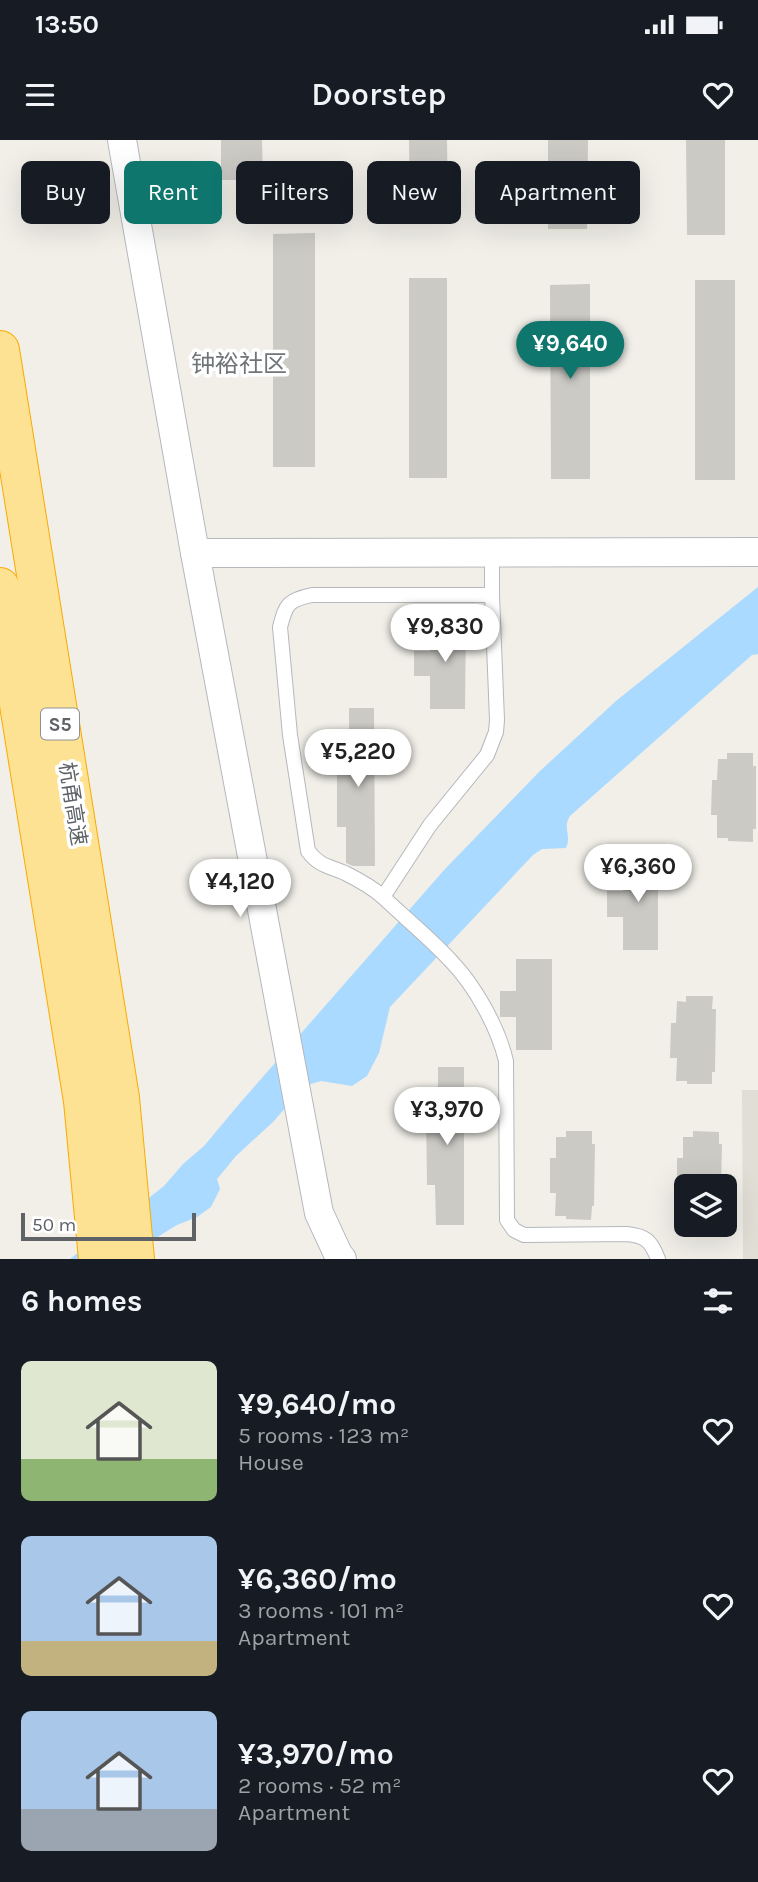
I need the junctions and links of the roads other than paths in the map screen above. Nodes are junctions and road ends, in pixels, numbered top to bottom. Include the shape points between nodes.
1 (122, 140) edge
2 (0, 350) edge
3 (758, 552) edge
4 (195, 553) junction
5 (492, 553) junction
6 (0, 587) edge
7 (492, 595) junction
8 (383, 897) junction
9 (101, 1100) junction
10 (98, 1259) edge
11 (135, 1259) edge
12 (342, 1259) edge
13 (658, 1259) edge

1 - 4 street
2 - 9 highway, 杭甬高速 / S5
3 - 5 street
4 - 5 street
4 - 12 street via 319,1213
5 - 7 lane
6 - 9 highway, 杭甬高速 / S5
7 - 8 lane via 496,732 487,755 430,825
7 - 8 lane via 312,595 294,599 284,611 280,627 290,734 308,851 316,862 345,873
8 - 13 lane via 465,977 502,1044 506,1061 507,1220 513,1230 524,1236 640,1236 653,1245
9 - 10 highway, 杭甬高速 / S5
9 - 11 highway, 杭甬高速 / S5

